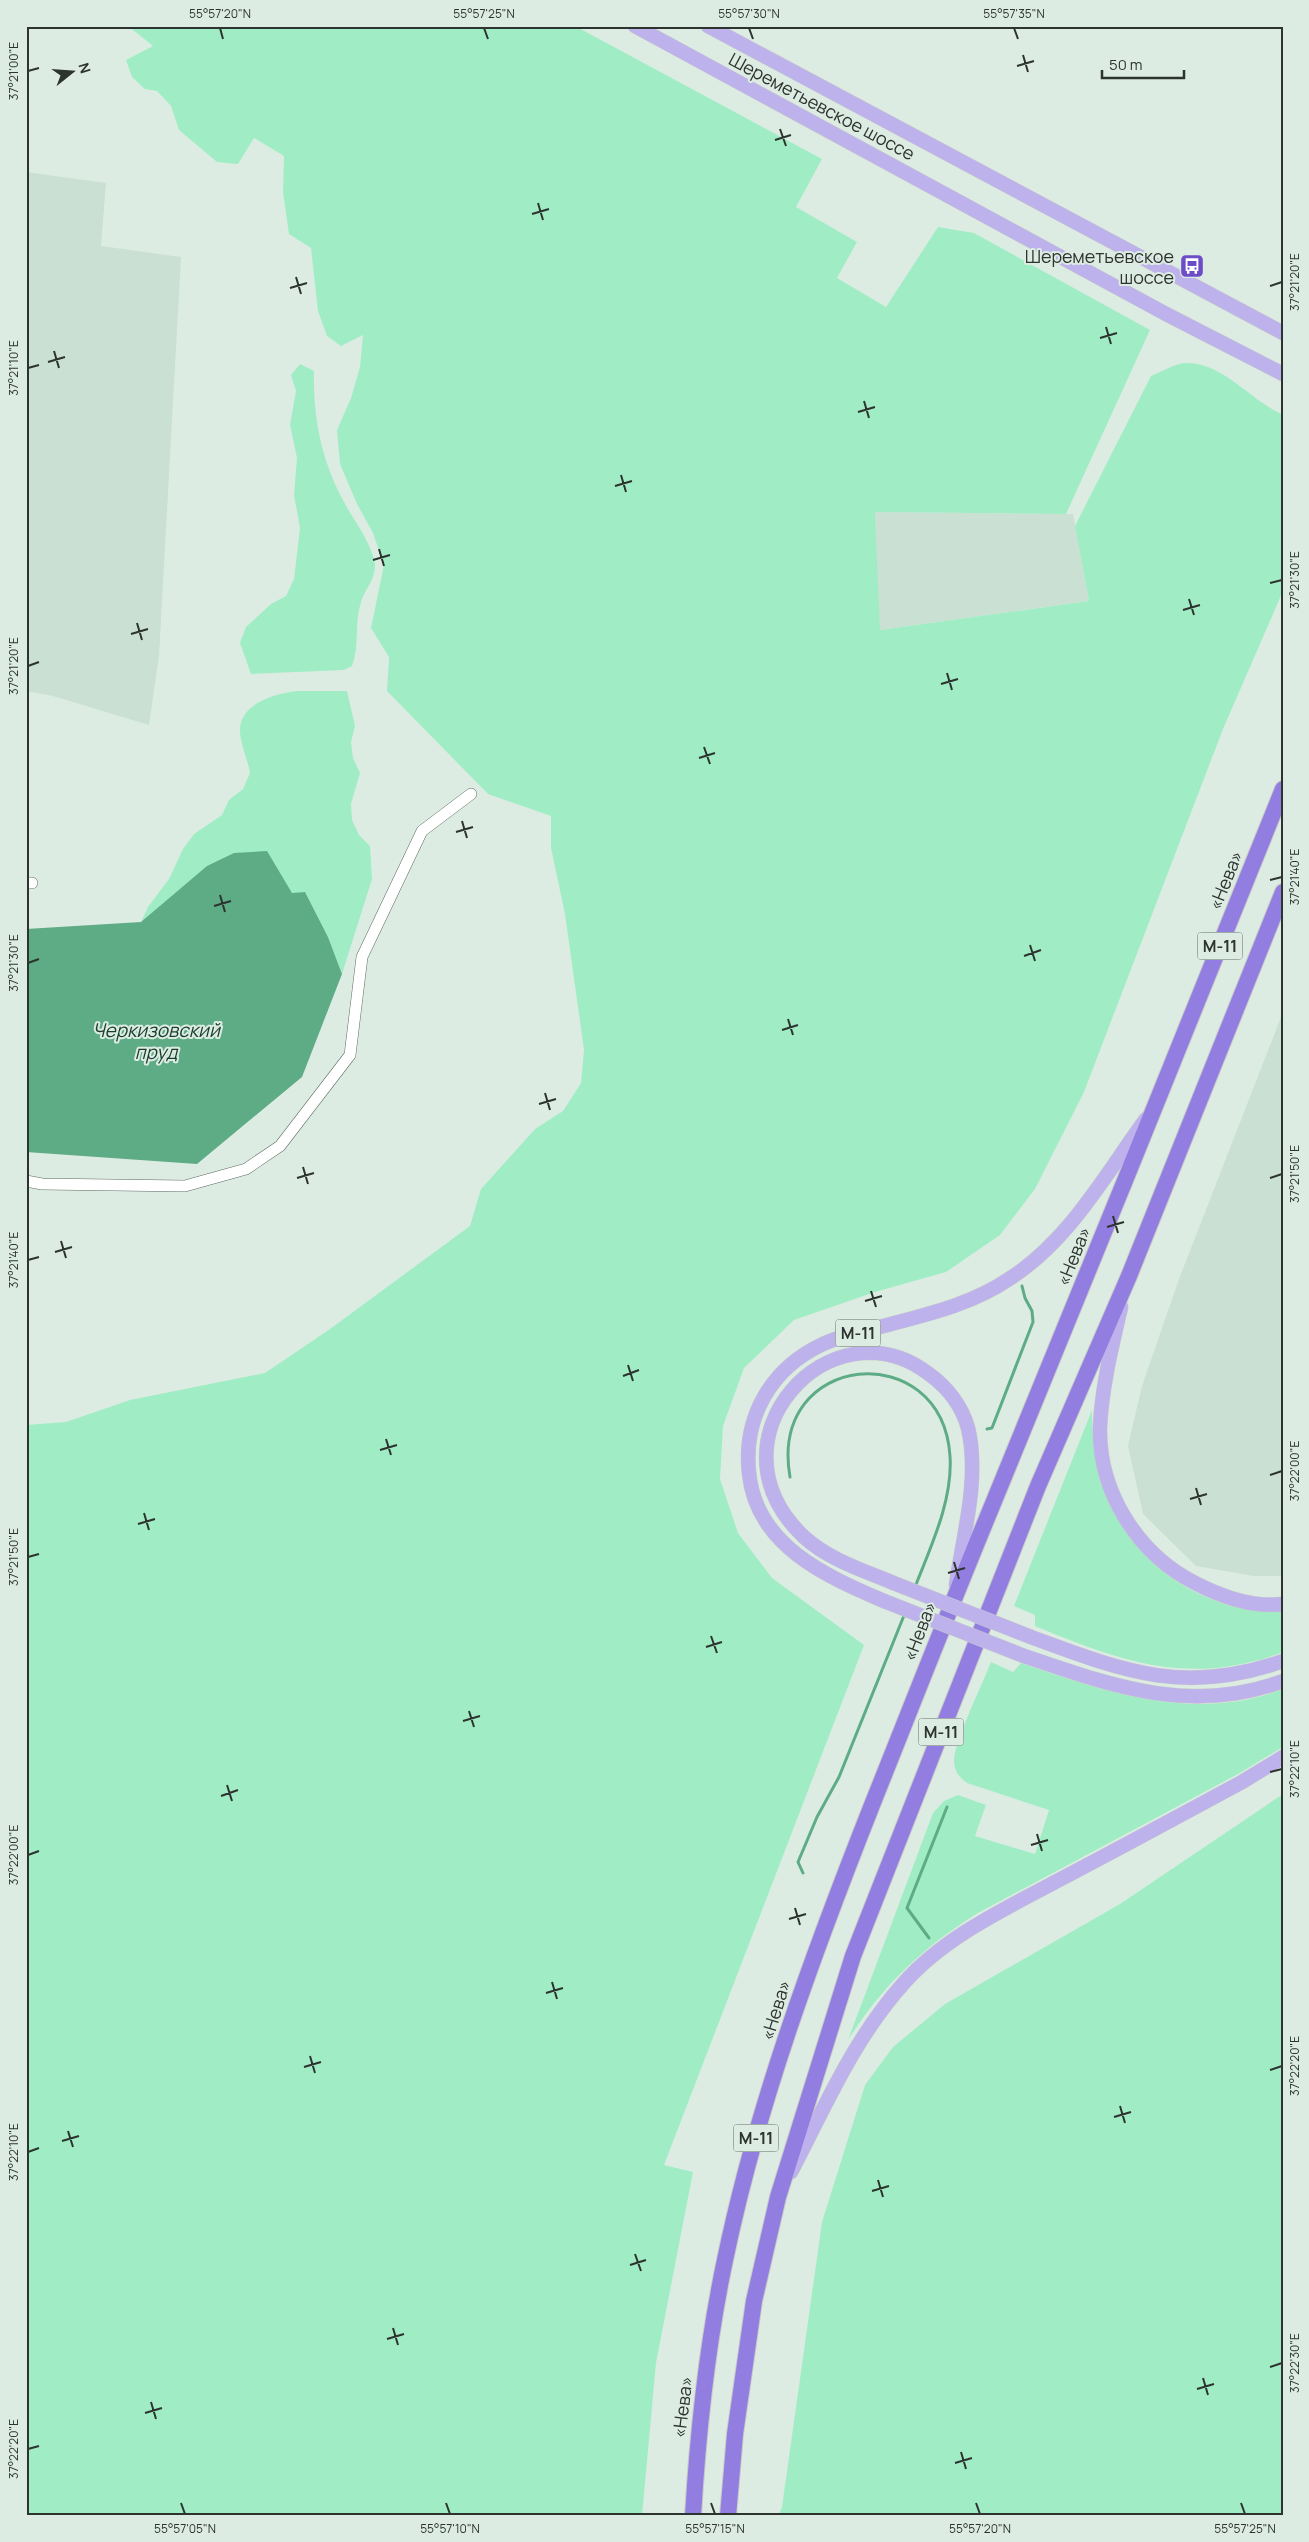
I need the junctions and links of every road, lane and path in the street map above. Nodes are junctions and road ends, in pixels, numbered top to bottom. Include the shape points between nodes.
1 (635, 26) edge
2 (708, 26) edge
3 (1283, 333) edge
4 (1283, 374) edge
5 (1283, 789) edge
6 (471, 794) dead end
7 (1283, 892) edge
8 (1158, 1102) junction
9 (26, 1181) edge
10 (1129, 1276) junction
11 (953, 1598) junction
12 (1283, 1604) edge
13 (1283, 1662) edge
14 (1283, 1681) edge
15 (1283, 1757) edge
16 (778, 2197) junction
17 (728, 2515) edge
18 (693, 2516) edge

1 - 4 main road, Шереметьевское шоссе
2 - 3 main road, Шереметьевское шоссе
5 - 8 highway, «Нева» / М-11
6 - 9 street via 422,831 362,957 350,1055 280,1146 246,1168 185,1186
7 - 10 highway, М-11
8 - 11 highway, «Нева» / М-11
8 - 14 main road, М-11, bridge via 1070,1224 1052,1245 1009,1280 967,1301 822,1344 789,1365 765,1393 750,1428 747,1450 749,1476 763,1518 794,1554 816,1569 884,1601 1024,1656 1125,1689 1183,1697 1243,1693
10 - 12 main road, М-11 via 1109,1355 1100,1427 1104,1466 1117,1506 1136,1535 1179,1575 1242,1602
10 - 16 highway, М-11 via 1038,1486 857,1947
11 - 13 main road, М-11, bridge via 972,1465 968,1427 959,1407 948,1391 920,1367 904,1359 886,1355 850,1356 818,1368 790,1392 777,1410 767,1445 767,1468 772,1489 780,1507 805,1538 848,1564 891,1582 1120,1669 1156,1677 1212,1678 1238,1675
11 - 18 highway, «Нева» / М-11 via 815,1950 751,2154 712,2330 698,2437
15 - 16 main road, М-11 via 983,1922 940,1951 904,1983 870,2024
16 - 17 highway, М-11 via 754,2301 742,2376

